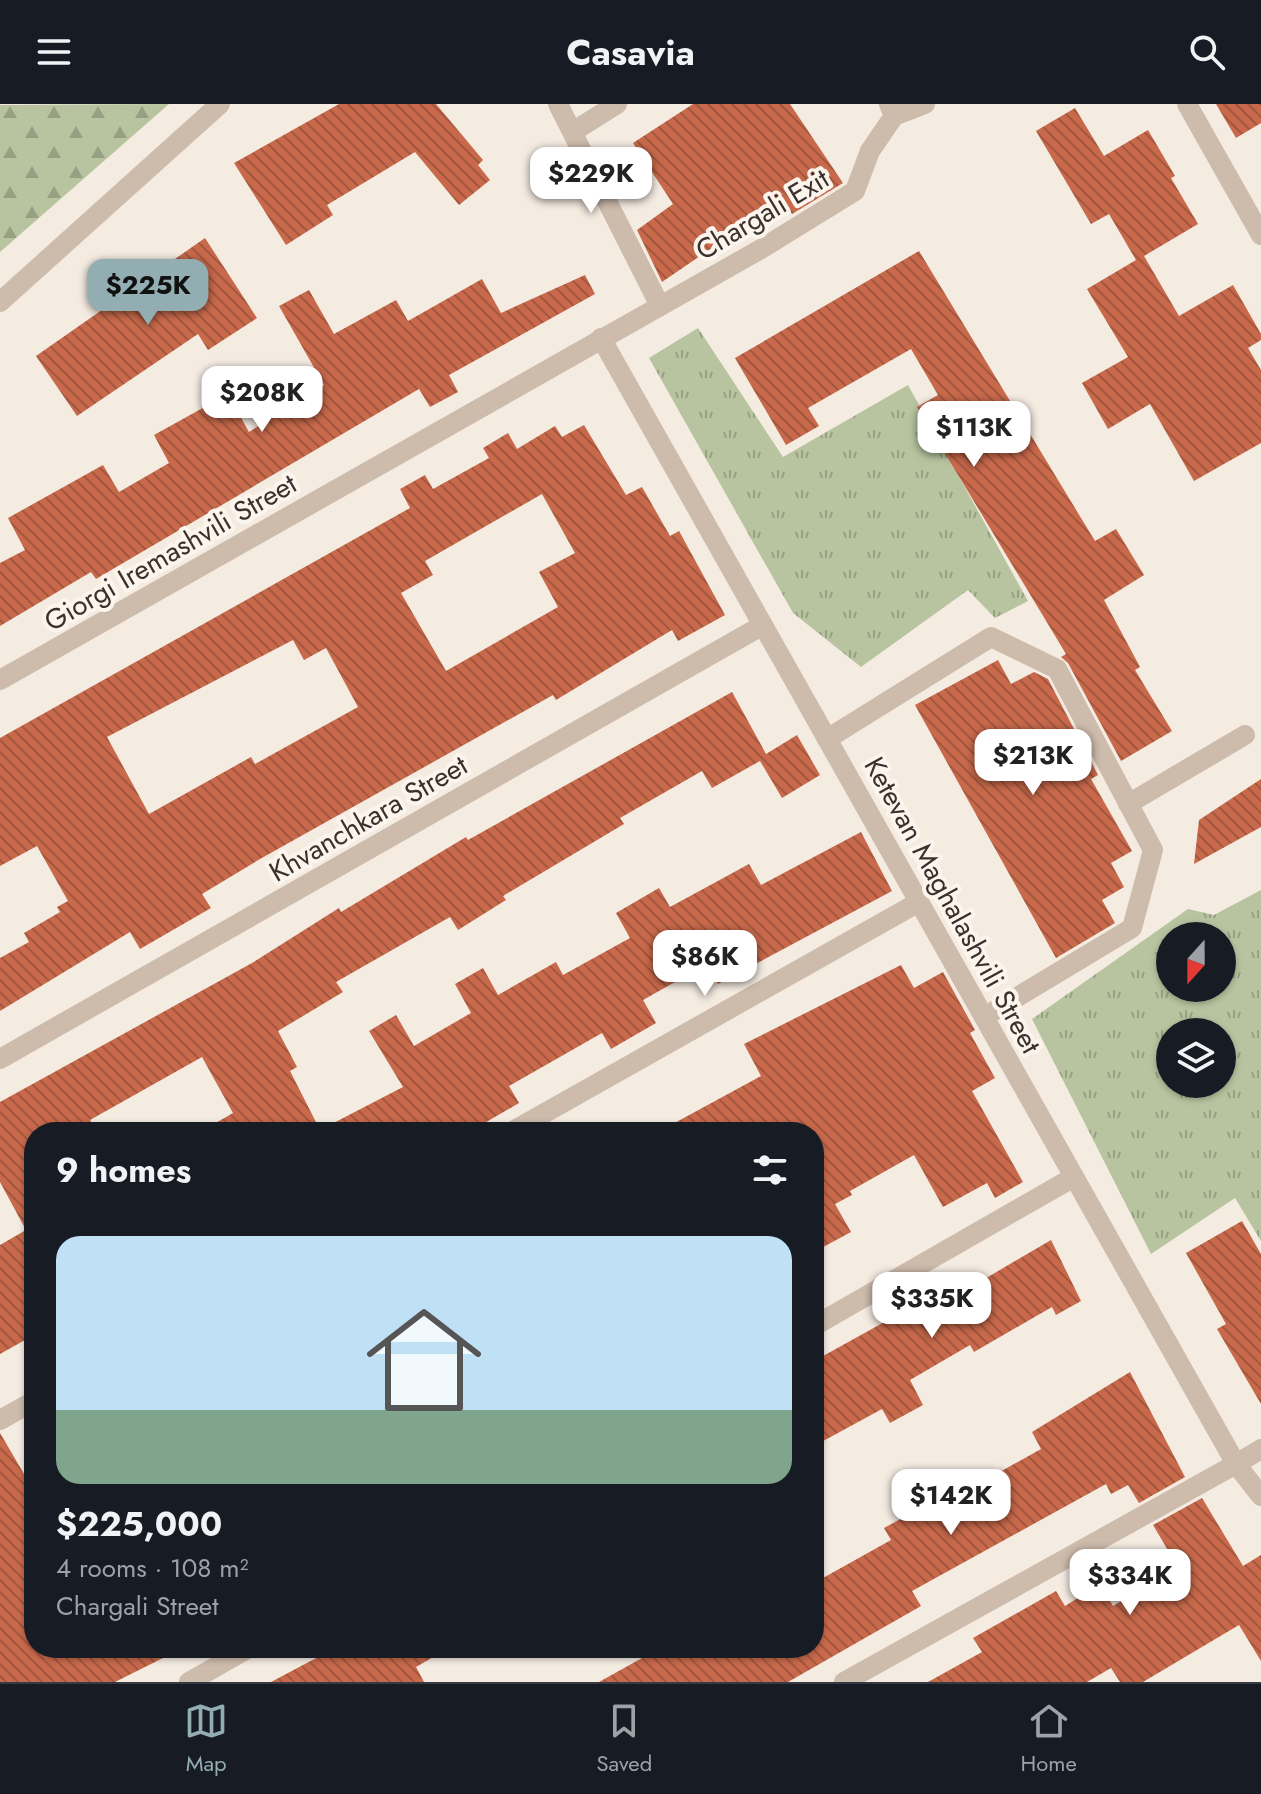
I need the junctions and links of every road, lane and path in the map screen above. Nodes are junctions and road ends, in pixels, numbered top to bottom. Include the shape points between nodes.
1 (220, 104) edge
2 (558, 104) edge
3 (617, 104) edge
4 (925, 104) edge
5 (1187, 104) edge
6 (892, 110) edge
7 (574, 131) junction
8 (1261, 235) edge
9 (0, 302) edge
10 (660, 306) junction
11 (601, 338) junction
12 (763, 625) junction
13 (0, 680) edge
14 (1245, 735) dead end
15 (827, 739) junction
16 (1128, 804) junction
17 (919, 902) junction
18 (984, 1017) junction
19 (0, 1059) edge
20 (529, 1122) edge
21 (1074, 1177) junction
22 (824, 1320) edge
23 (24, 1407) edge
24 (0, 1420) edge
25 (1261, 1449) edge
26 (1236, 1464) junction
27 (1261, 1496) edge
28 (231, 1658) edge
29 (189, 1682) edge
30 (844, 1682) edge

1 - 9 street
2 - 7 street
3 - 7 street
4 - 6 street
5 - 8 street
6 - 10 street, Chargali Exit via 855,191
7 - 10 street
10 - 11 street, Giorgi Iremashvili Street
11 - 12 street, Ketevan Maghalashvili Street
11 - 13 street, Giorgi Iremashvili Street
12 - 15 street, Ketevan Maghalashvili Street
12 - 19 street, Khvanchkara Street
14 - 16 street
15 - 16 street via 991,637 1057,669
15 - 17 street, Ketevan Maghalashvili Street
16 - 18 street via 1153,850 1132,928
17 - 18 street, Ketevan Maghalashvili Street
17 - 20 street
18 - 21 street, Ketevan Maghalashvili Street
21 - 22 street
21 - 26 street, Ketevan Maghalashvili Street
23 - 24 street
25 - 26 street
26 - 27 street, Ketevan Maghalashvili Street
26 - 30 street
28 - 29 street

